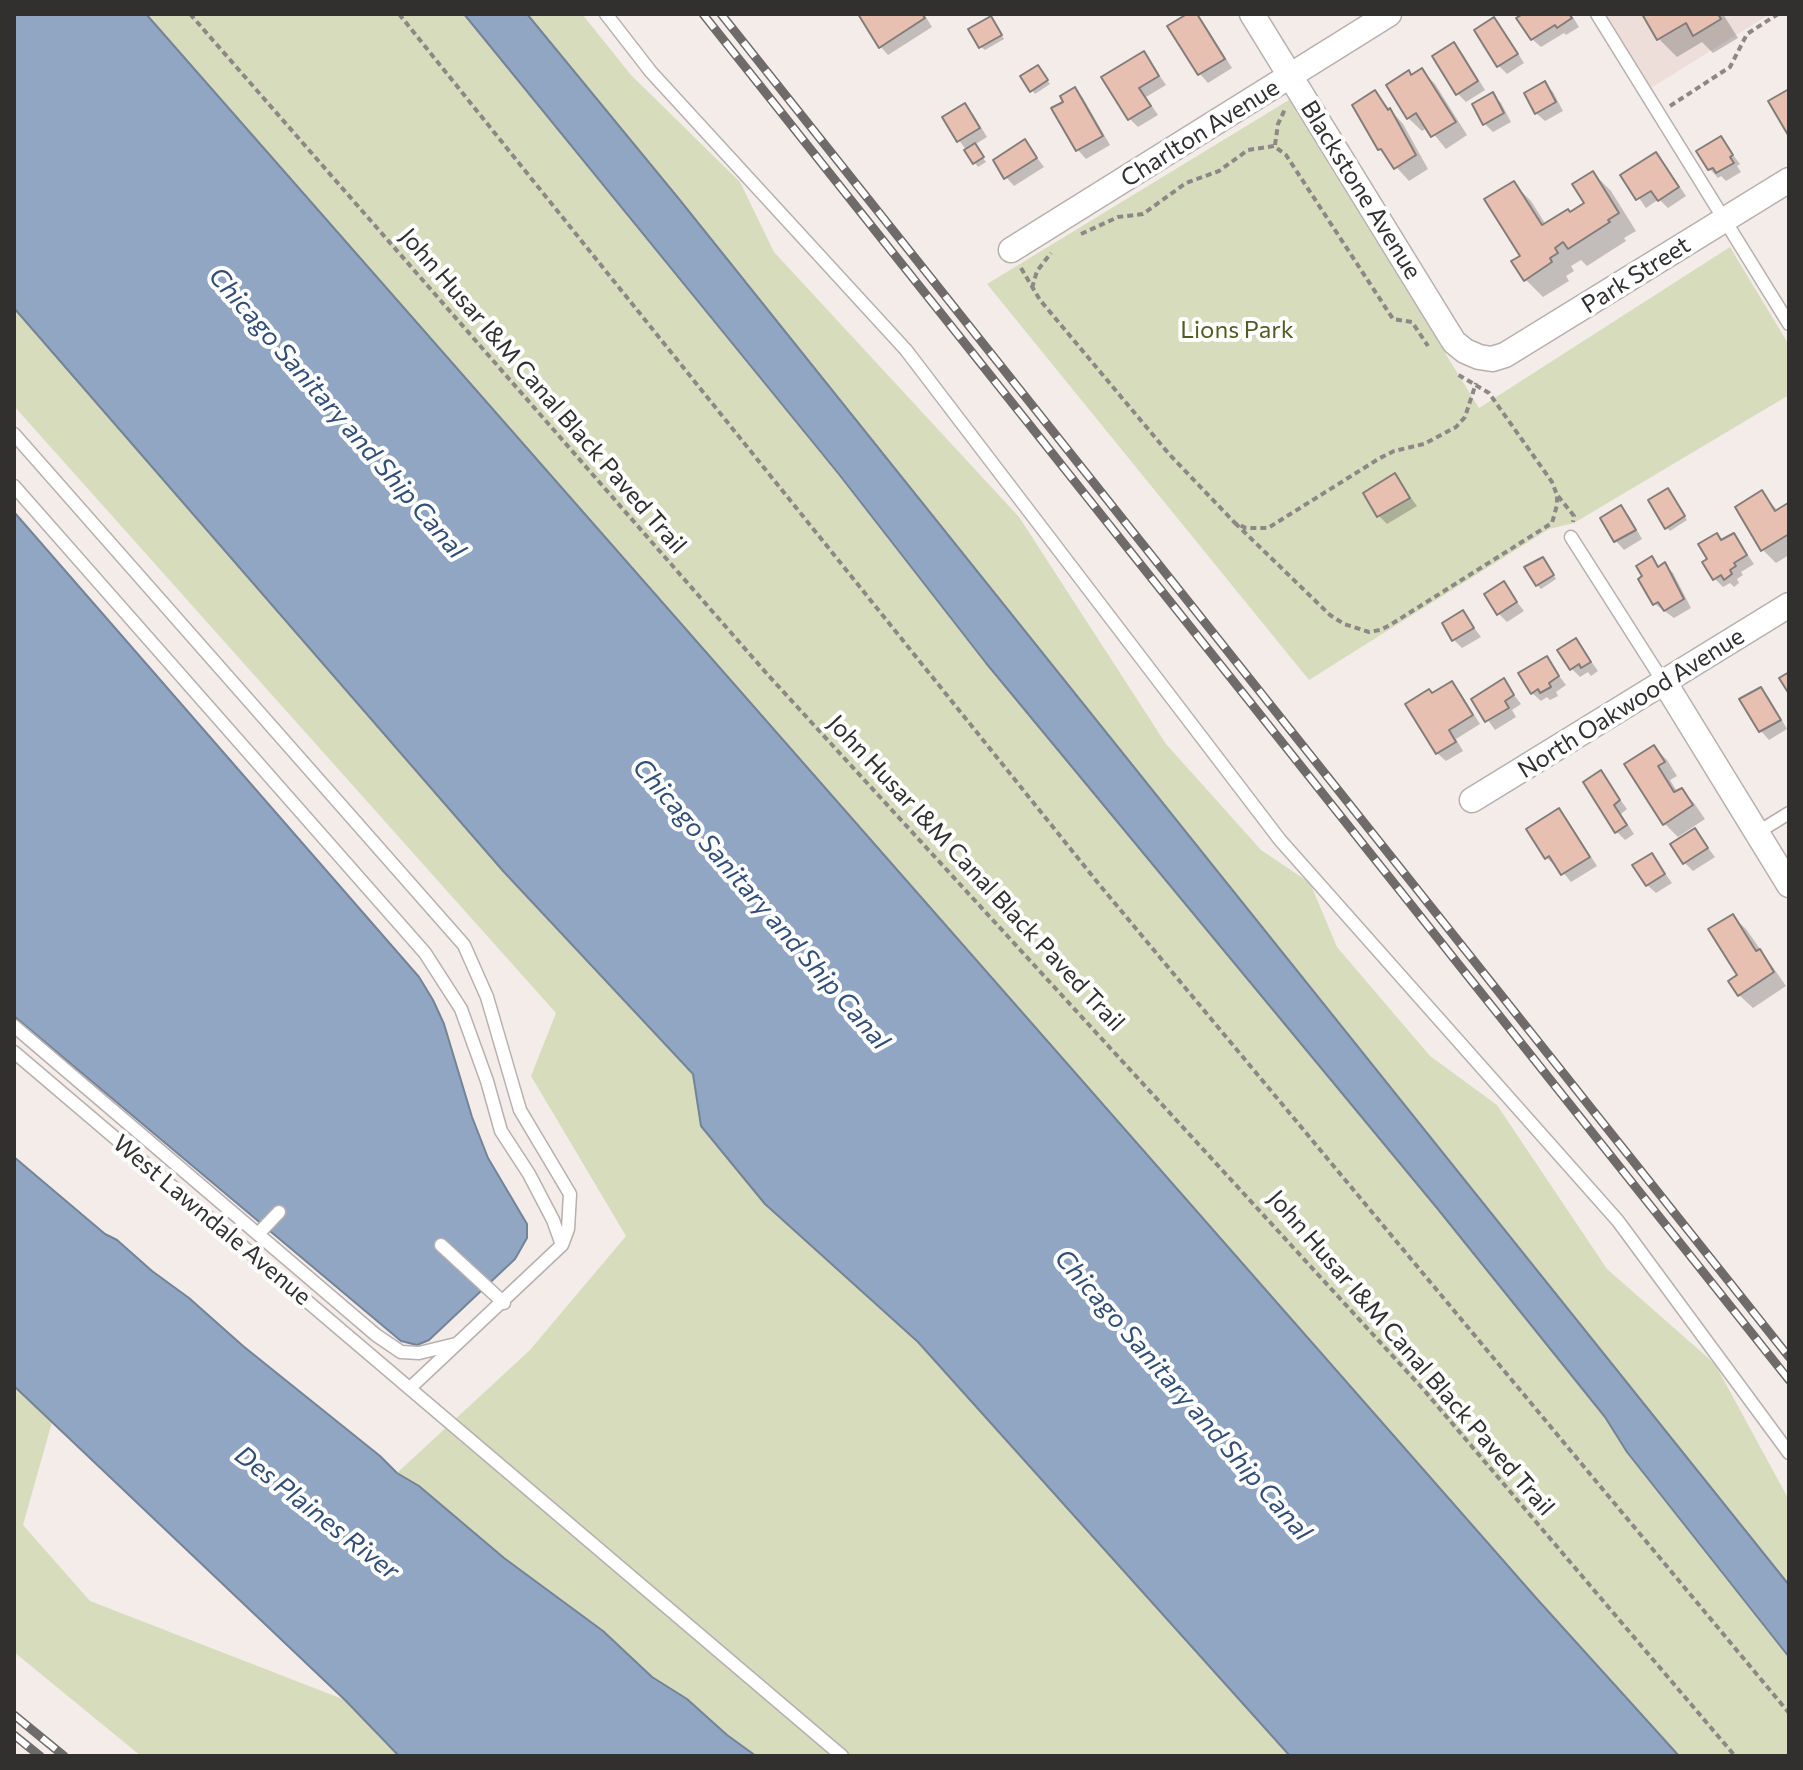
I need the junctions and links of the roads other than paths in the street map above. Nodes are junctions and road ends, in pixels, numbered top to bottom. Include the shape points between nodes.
1 (606, 14) edge
2 (1252, 14) edge
3 (1389, 14) edge
4 (1597, 14) edge
5 (1295, 83) junction
6 (1789, 180) edge
7 (1724, 220) junction
8 (1011, 250) road end
9 (1789, 324) edge
10 (1479, 357) joint
11 (14, 434) edge
12 (14, 486) edge
13 (1571, 537) road end
14 (1789, 605) edge
15 (1665, 683) junction
16 (1472, 800) dead end
17 (1789, 813) edge
18 (1755, 834) junction
19 (1789, 885) edge
20 (14, 1026) edge
21 (14, 1052) edge
22 (279, 1212) dead end
23 (258, 1234) junction
24 (441, 1245) dead end
25 (562, 1245) junction
26 (504, 1303) junction
27 (459, 1343) junction
28 (410, 1388) junction
29 (1789, 1453) edge
30 (842, 1756) edge

1 - 29 lane via 651,72 906,350 1280,840 1618,1221
2 - 5 street, Blackstone Avenue
3 - 5 street, Charlton Avenue
4 - 7 lane
5 - 8 street, Charlton Avenue
5 - 10 street, Blackstone Avenue via 1454,342
6 - 7 street, Park Street
7 - 9 lane
7 - 10 street, Park Street via 1505,355
11 - 25 lane via 464,945 487,997 520,1110 570,1194
12 - 25 lane via 425,953 461,1009 501,1131 529,1174
13 - 15 lane
14 - 15 street, North Oakwood Avenue
15 - 16 street, North Oakwood Avenue
15 - 18 street
17 - 18 lane
18 - 19 street
20 - 23 lane
21 - 28 lane, West Lawndale Avenue
22 - 23 lane
23 - 27 lane via 401,1352
24 - 26 lane
25 - 26 lane
26 - 27 lane
27 - 28 lane
28 - 30 lane, West Lawndale Avenue

